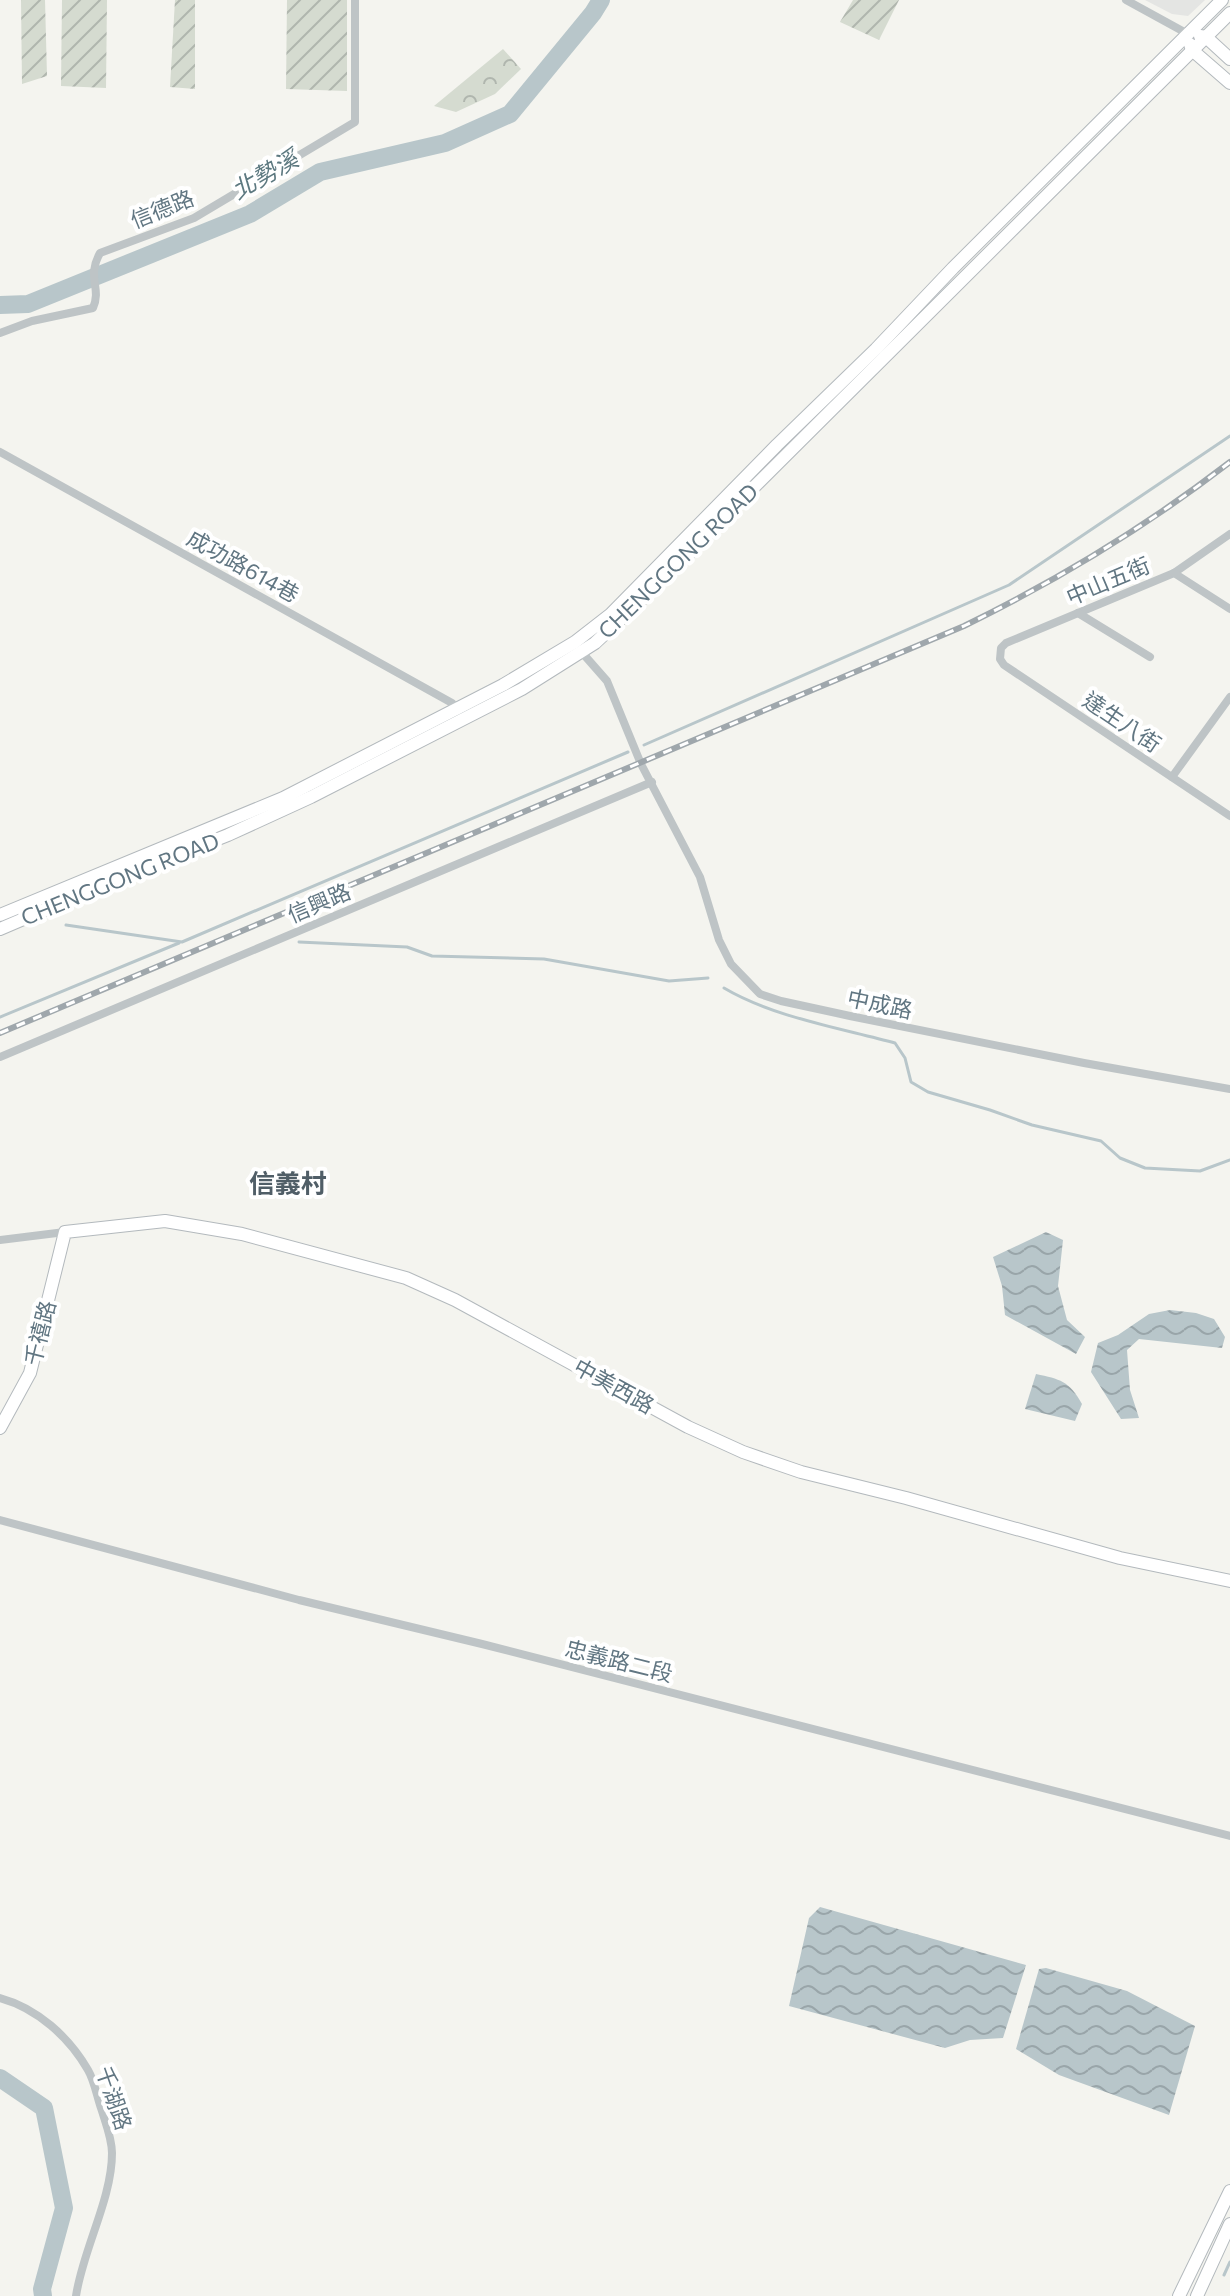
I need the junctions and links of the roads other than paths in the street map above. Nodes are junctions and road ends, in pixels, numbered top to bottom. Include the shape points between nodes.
1 (355, 0) edge
2 (1126, 0) edge
3 (1222, 0) edge
4 (1230, 13) edge
5 (1188, 34) junction
6 (1206, 37) junction
7 (1192, 50) junction
8 (1230, 59) edge
9 (1230, 83) edge
10 (1064, 168) junction
11 (0, 333) edge
12 (0, 452) edge
13 (1230, 534) edge
14 (1174, 573) junction
15 (1230, 609) edge
16 (1078, 613) junction
17 (578, 647) junction
18 (999, 655) joint
19 (1150, 657) dead end
20 (1229, 700) edge
21 (459, 714) junction
22 (1172, 777) junction
23 (652, 782) junction
24 (1230, 816) edge
25 (0, 915) edge
26 (0, 929) edge
27 (0, 1057) edge
28 (1230, 1089) edge
29 (65, 1232) junction
30 (0, 1240) edge
31 (0, 1428) edge
32 (0, 1520) edge
33 (1230, 1581) edge
34 (1230, 1836) edge
35 (0, 1998) edge
36 (1230, 2191) edge
37 (1230, 2224) edge
38 (76, 2296) edge
39 (1179, 2296) edge
40 (1197, 2296) edge

1 - 11 street, 信德路 via 355,122 194,218 100,253 94,264 93,308
2 - 5 street
3 - 5 street, CHENGGONG ROAD
4 - 6 street, CHENGGONG ROAD
5 - 6 street
5 - 7 street
5 - 10 street, CHENGGONG ROAD
6 - 7 street, CHENGGONG ROAD
6 - 8 street
7 - 9 street
7 - 10 street, CHENGGONG ROAD
10 - 17 street, CHENGGONG ROAD via 953,268
12 - 21 street, 成功路614巷 via 452,703
13 - 14 street, 中山五街
14 - 15 street
14 - 16 street, 中山五街
16 - 18 street, 中山五街 via 1006,643
16 - 19 street
17 - 21 street, CHENGGONG ROAD
17 - 23 street, 中成路 via 607,681
18 - 22 street, 達生八街 via 1004,665
20 - 22 street
21 - 25 street, CHENGGONG ROAD via 283,798
21 - 26 street, CHENGGONG ROAD via 311,797
22 - 24 street, 達生八街
23 - 27 street, 信興路
23 - 28 street, 中成路 via 700,877 731,964 760,994
29 - 30 street, 中美西路
29 - 31 street, 千禧路 via 30,1373
29 - 33 street, 中美西路 via 165,1221 242,1234 406,1278 743,1452 1120,1558
32 - 34 street, 忠義路二段
35 - 38 street, 千湖路 via 21,2004 59,2032 89,2071 109,2133 108,2182
36 - 39 street
37 - 40 street

